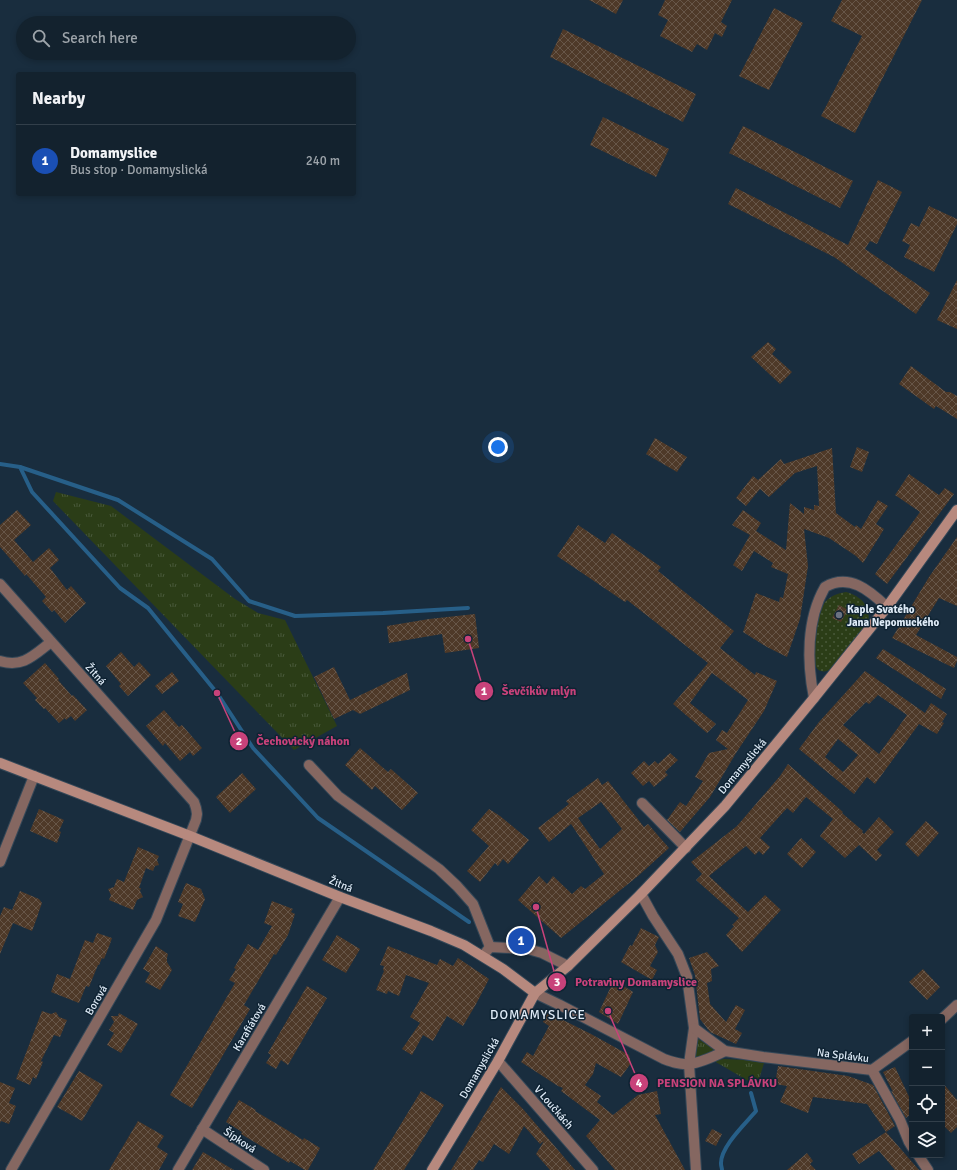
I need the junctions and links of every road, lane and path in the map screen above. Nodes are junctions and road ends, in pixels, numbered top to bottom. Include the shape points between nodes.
1 (957, 510) edge
2 (0, 584) edge
3 (887, 607) junction
4 (51, 642) junction
5 (0, 662) edge
6 (814, 698) junction
7 (0, 763) edge
8 (309, 765) dead end
9 (34, 776) junction
10 (642, 803) dead end
11 (190, 836) junction
12 (686, 848) junction
13 (0, 862) edge
14 (642, 894) junction
15 (340, 897) junction
16 (490, 947) junction
17 (482, 956) junction
18 (568, 966) junction
19 (535, 993) junction
20 (957, 1005) edge
21 (945, 1016) edge
22 (694, 1028) junction
23 (909, 1043) edge
24 (725, 1051) junction
25 (498, 1061) junction
26 (689, 1064) junction
27 (872, 1070) junction
28 (202, 1129) junction
29 (909, 1142) edge
30 (920, 1158) edge
31 (11, 1170) edge
32 (178, 1170) edge
33 (264, 1170) edge
34 (432, 1170) edge
35 (593, 1170) edge
36 (696, 1170) edge
37 (928, 1170) edge

1 - 3 street, Domamyslická
2 - 4 street, Žitná
3 - 6 street, Domamyslická
3 - 6 street via 866,589 853,582 838,581 825,587 817,604 811,635 810,680
4 - 5 street via 23,662
4 - 11 street, Žitná via 194,802 197,814
6 - 12 street, Domamyslická via 725,806
7 - 9 street, Žitná
8 - 16 street via 338,796 439,869 457,886 474,904
9 - 11 street, Žitná
9 - 13 street
10 - 12 street
11 - 15 street, Žitná
11 - 31 street, Borová via 156,920
12 - 14 street, Domamyslická
14 - 18 street, Domamyslická
14 - 22 street via 678,954 687,977
15 - 17 street, Žitná via 431,931
15 - 28 street, Karafiátová
16 - 17 street
16 - 18 street via 517,948 542,953
17 - 19 street, Žitná
18 - 19 street, Domamyslická
19 - 25 street, Domamyslická
19 - 26 street via 664,1060 676,1064
20 - 21 street
22 - 24 street, Na Splávku
22 - 26 street
23 - 27 street
24 - 26 street
24 - 27 street, Na Splávku
25 - 34 street, Domamyslická
25 - 35 street, V Loučkách
26 - 36 street
27 - 29 street, Na Splávku via 900,1120
28 - 32 street, Karafiátová
28 - 33 street, Šípková
30 - 37 street

